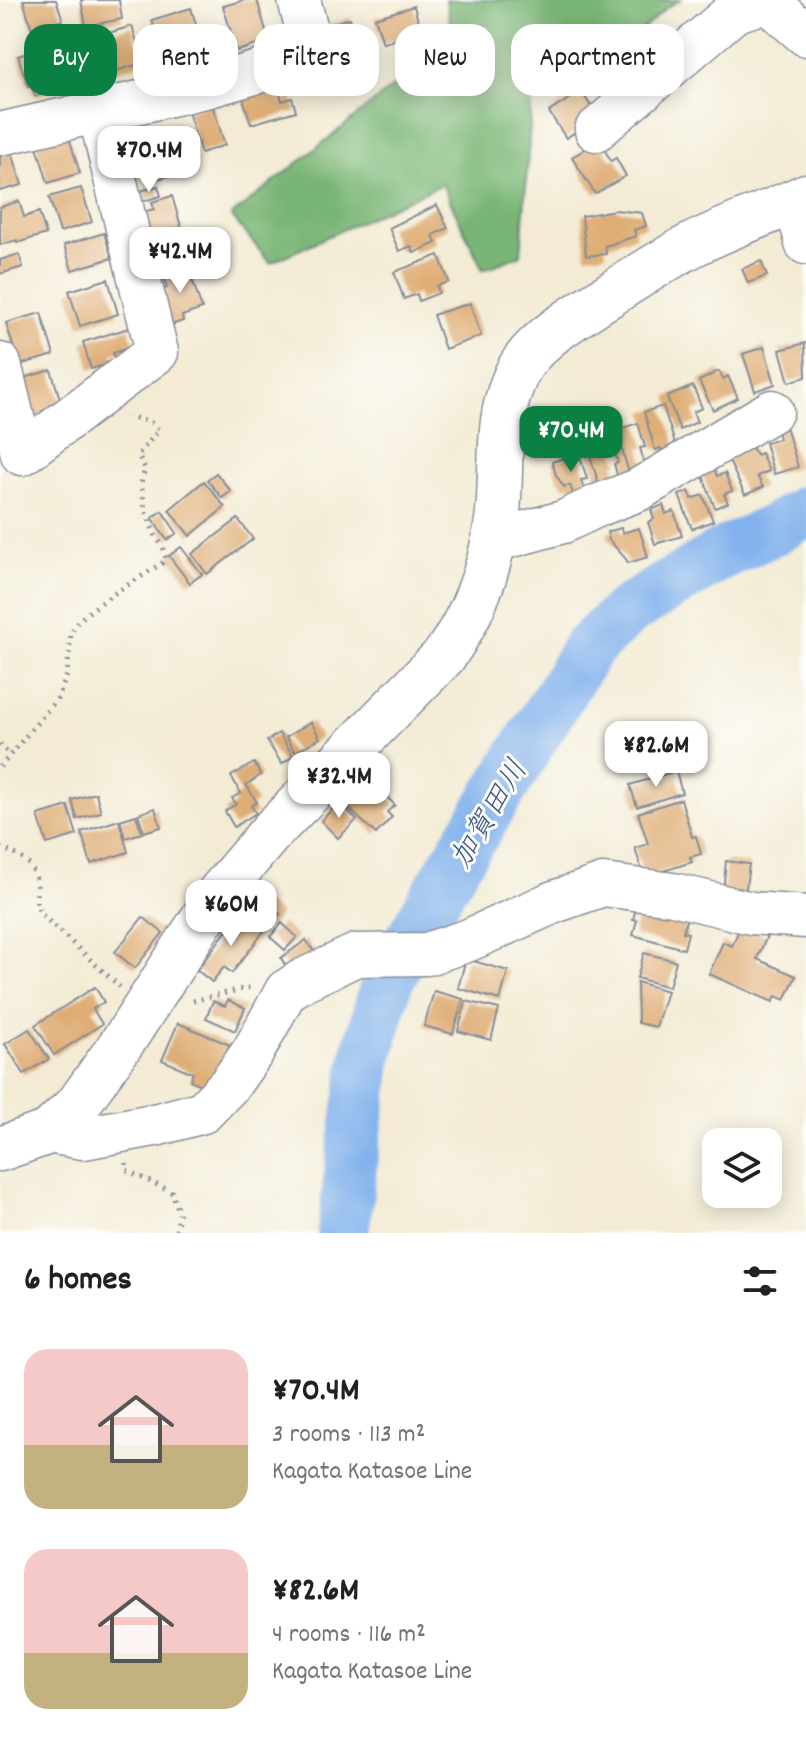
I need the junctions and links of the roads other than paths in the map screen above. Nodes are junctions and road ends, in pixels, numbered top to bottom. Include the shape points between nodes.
1 (299, 0) edge
2 (806, 35) edge
3 (99, 112) junction
4 (596, 130) dead end
5 (0, 134) edge
6 (803, 219) edge
7 (0, 364) edge
8 (772, 411) dead end
9 (493, 541) junction
10 (806, 917) edge
11 (49, 1132) junction
12 (0, 1149) edge

1 - 3 street via 314,56
2 - 4 street via 769,3 735,11
3 - 5 street
3 - 7 street via 157,352 22,454
6 - 9 main road via 695,244 545,339 523,363 509,393
8 - 9 street via 638,490 563,522
9 - 11 main road via 475,605 444,656 271,832 220,892 163,1009
10 - 11 street via 751,913 673,894 603,885 427,954 356,955 286,991 254,1050 203,1112 83,1138
11 - 12 main road

